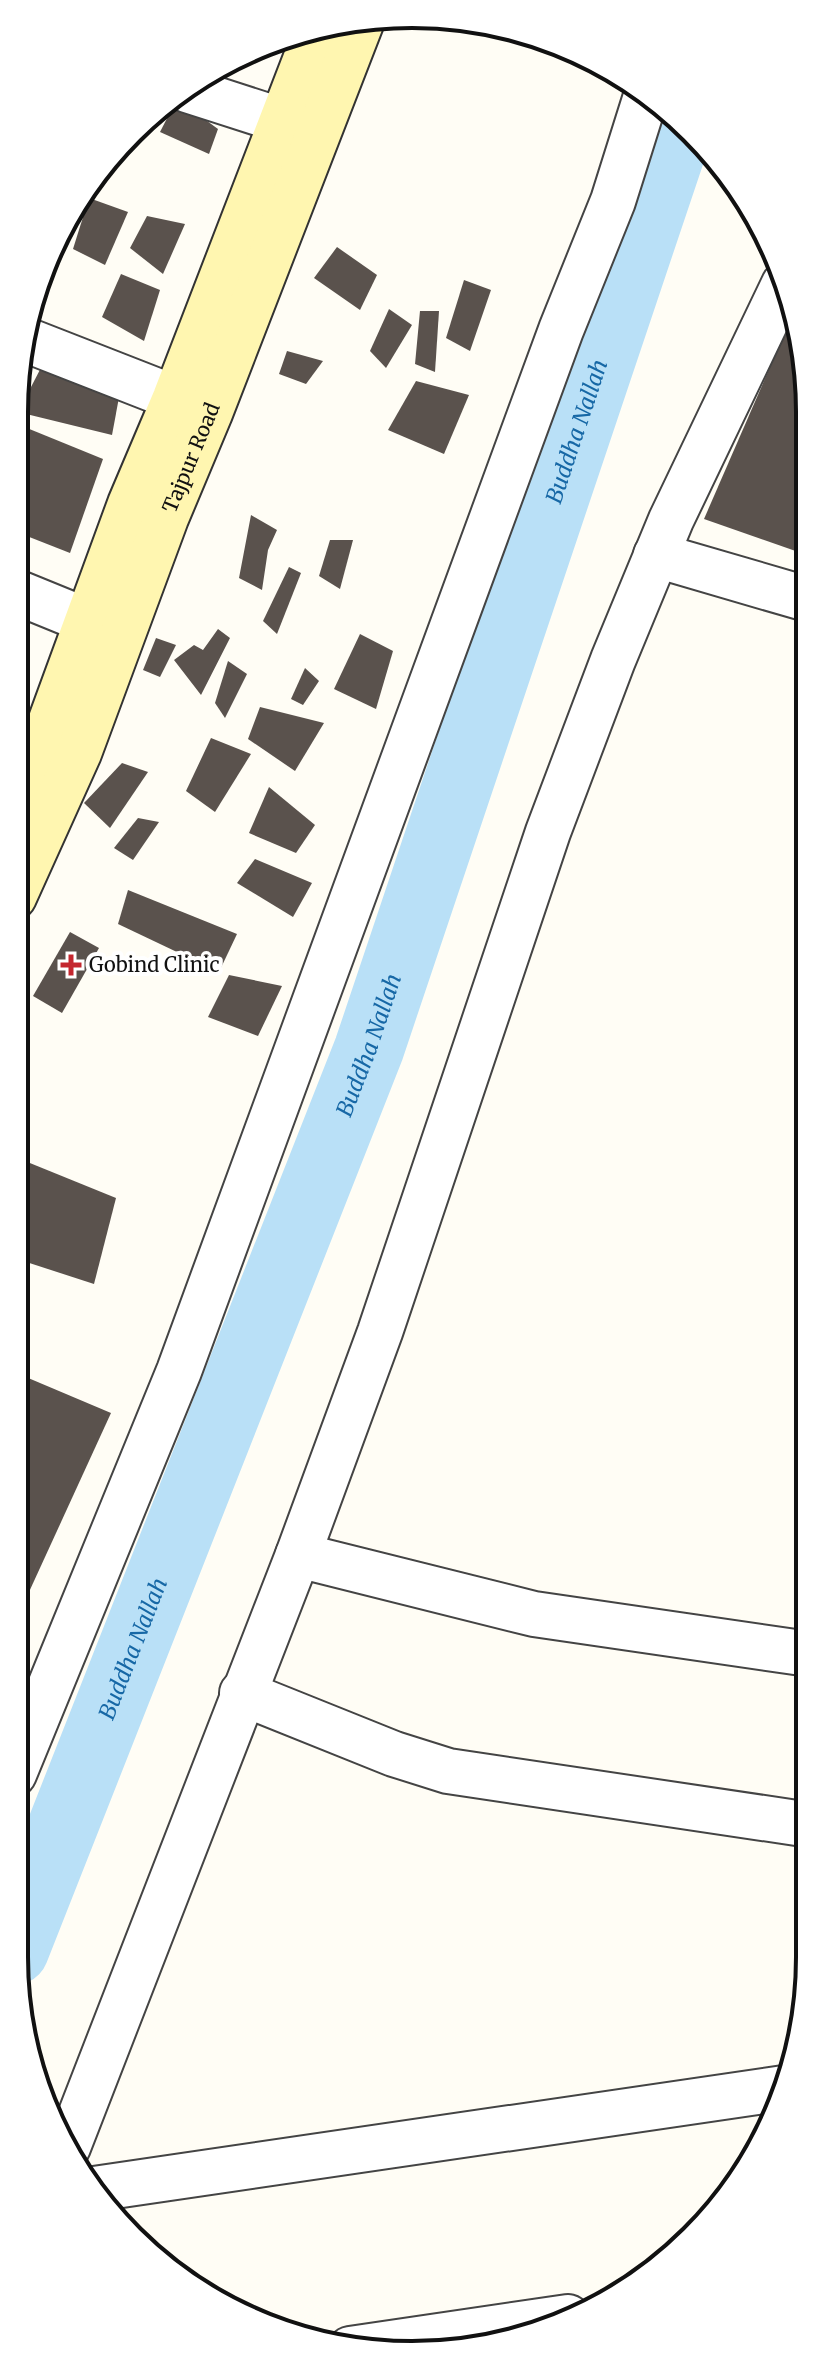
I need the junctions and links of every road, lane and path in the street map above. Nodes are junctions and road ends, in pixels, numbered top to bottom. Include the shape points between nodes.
1 (358, 32) edge
2 (312, 41) edge
3 (198, 94) edge
4 (643, 105) edge
5 (280, 120) junction
6 (778, 296) edge
7 (34, 343) edge
8 (175, 398) junction
9 (656, 555) junction
10 (796, 596) edge
11 (28, 597) edge
12 (90, 622) junction
13 (28, 772) edge
14 (28, 866) edge
15 (298, 1555) junction
16 (796, 1652) edge
17 (29, 1693) edge
18 (242, 1693) junction
19 (796, 1823) edge
20 (772, 2090) edge
21 (72, 2136) edge
22 (105, 2187) edge
23 (529, 2323) edge
24 (406, 2341) edge

1 - 14 main road, Tajpur Road via 85,739
2 - 5 main road, Tajpur Road
3 - 5 street
4 - 17 street via 613,201 184,1357
5 - 8 main road, Tajpur Road
6 - 9 street
7 - 8 street
8 - 12 main road, Tajpur Road via 130,504
9 - 10 street
9 - 15 street via 548,832 386,1317
11 - 12 street
12 - 13 main road, Tajpur Road
15 - 16 street via 534,1614
15 - 18 street
18 - 19 street via 448,1771
18 - 21 street
20 - 22 street
23 - 24 street

